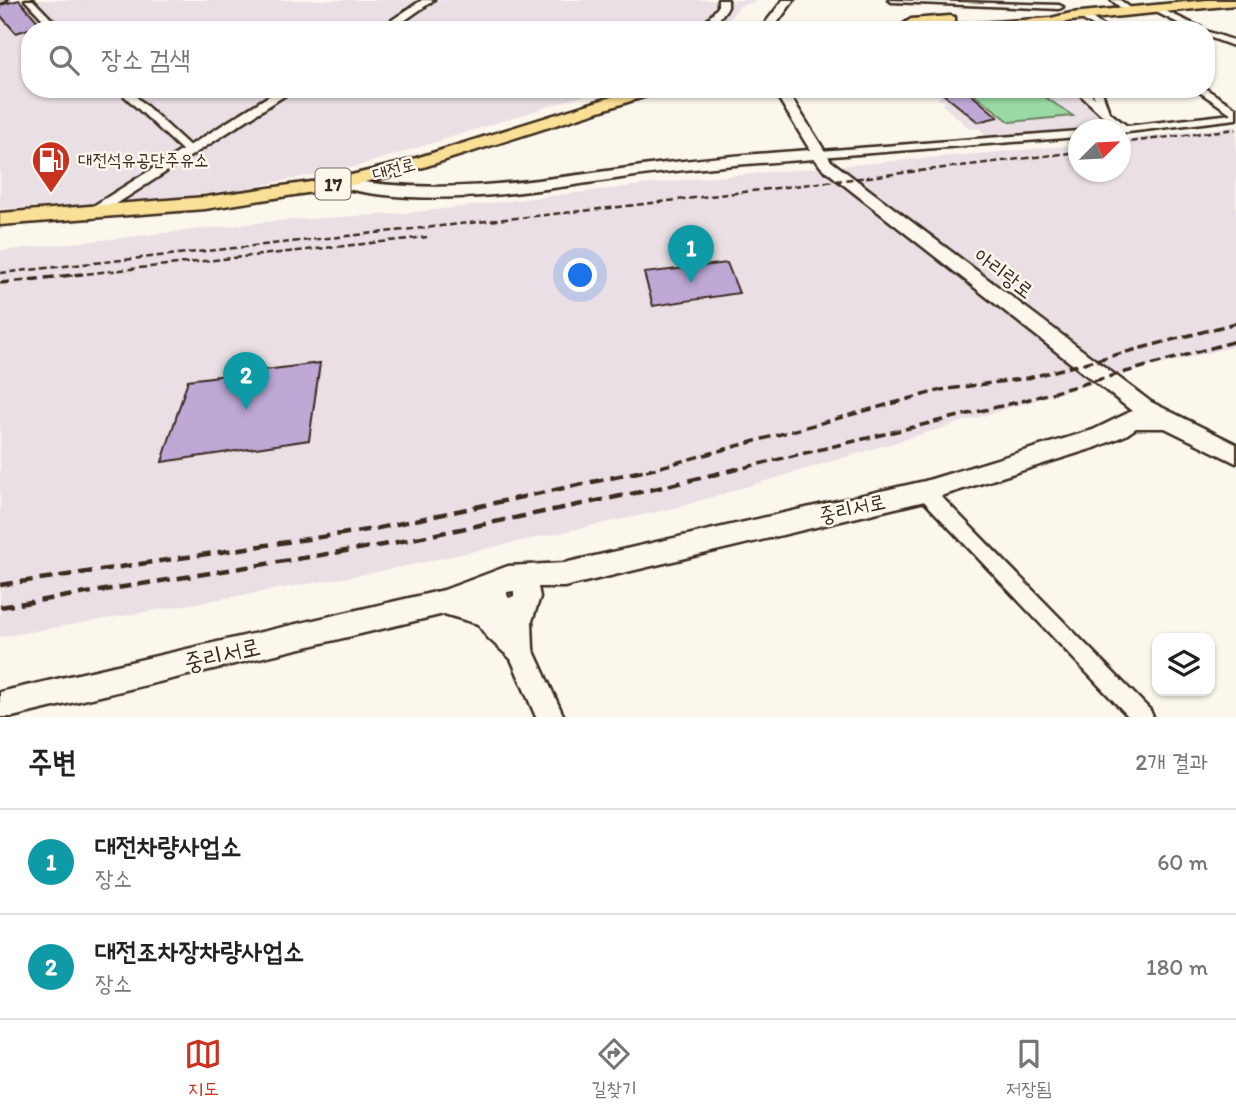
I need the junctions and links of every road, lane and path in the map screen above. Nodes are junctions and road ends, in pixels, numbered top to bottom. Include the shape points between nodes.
1 (29, 0) edge
2 (429, 0) edge
3 (723, 0) edge
4 (789, 0) edge
5 (892, 0) edge
6 (1016, 0) edge
7 (1115, 0) edge
8 (1236, 2) edge
9 (1028, 3) edge
10 (1159, 10) junction
11 (1132, 12) junction
12 (1042, 15) junction
13 (1077, 17) junction
14 (49, 21) edge
15 (397, 21) edge
16 (712, 21) edge
17 (773, 21) edge
18 (944, 21) edge
19 (1056, 21) edge
20 (1086, 21) edge
21 (1181, 21) edge
22 (1215, 36) edge
23 (1236, 45) edge
24 (132, 98) edge
25 (275, 98) edge
26 (625, 98) edge
27 (790, 98) edge
28 (1089, 98) edge
29 (1099, 98) edge
30 (1213, 98) edge
31 (1105, 113) junction
32 (1236, 114) edge
33 (1111, 119) edge
34 (1131, 129) edge
35 (1068, 135) edge
36 (190, 152) junction
37 (820, 154) junction
38 (339, 183) junction
39 (90, 214) junction
40 (0, 219) edge
41 (1125, 393) junction
42 (1132, 419) junction
43 (1166, 420) junction
44 (1236, 454) edge
45 (925, 491) junction
46 (509, 578) junction
47 (559, 578) junction
48 (452, 603) junction
49 (511, 603) junction
50 (517, 642) junction
51 (9, 709) edge
52 (550, 717) edge
53 (1143, 717) edge

1 - 14 street
2 - 15 main road
3 - 16 main road
4 - 17 main road
5 - 9 street
6 - 9 street
7 - 11 street
8 - 10 main road
9 - 12 street
9 - 13 street via 1059,7
10 - 11 main road
10 - 21 street
11 - 13 main road
12 - 13 main road
12 - 18 main road
13 - 19 main road
13 - 20 street
22 - 23 street
24 - 36 street
25 - 36 main road
26 - 38 main road, 대전로 / 17 via 402,168
27 - 37 main road, 아리랑로
28 - 31 street
29 - 31 street
30 - 32 street
31 - 33 street
32 - 34 street
35 - 37 street
36 - 39 main road
37 - 38 main road via 446,192 369,191
37 - 41 main road, 아리랑로 via 826,164 877,204
38 - 39 main road, 대전로 / 17
39 - 40 main road, 대전로 / 17
41 - 42 main road
41 - 43 main road, 아리랑로
42 - 43 main road
42 - 45 main road, 중리서로 via 1097,438
43 - 44 main road, 아리랑로
45 - 47 main road, 중리서로
45 - 53 street
46 - 47 main road via 542,574
46 - 48 main road
46 - 49 main road via 523,582
47 - 49 main road
47 - 50 main road via 541,593
48 - 49 main road
48 - 50 main road via 486,614 496,628
48 - 51 main road, 중리서로
49 - 50 main road via 519,621
50 - 52 main road

